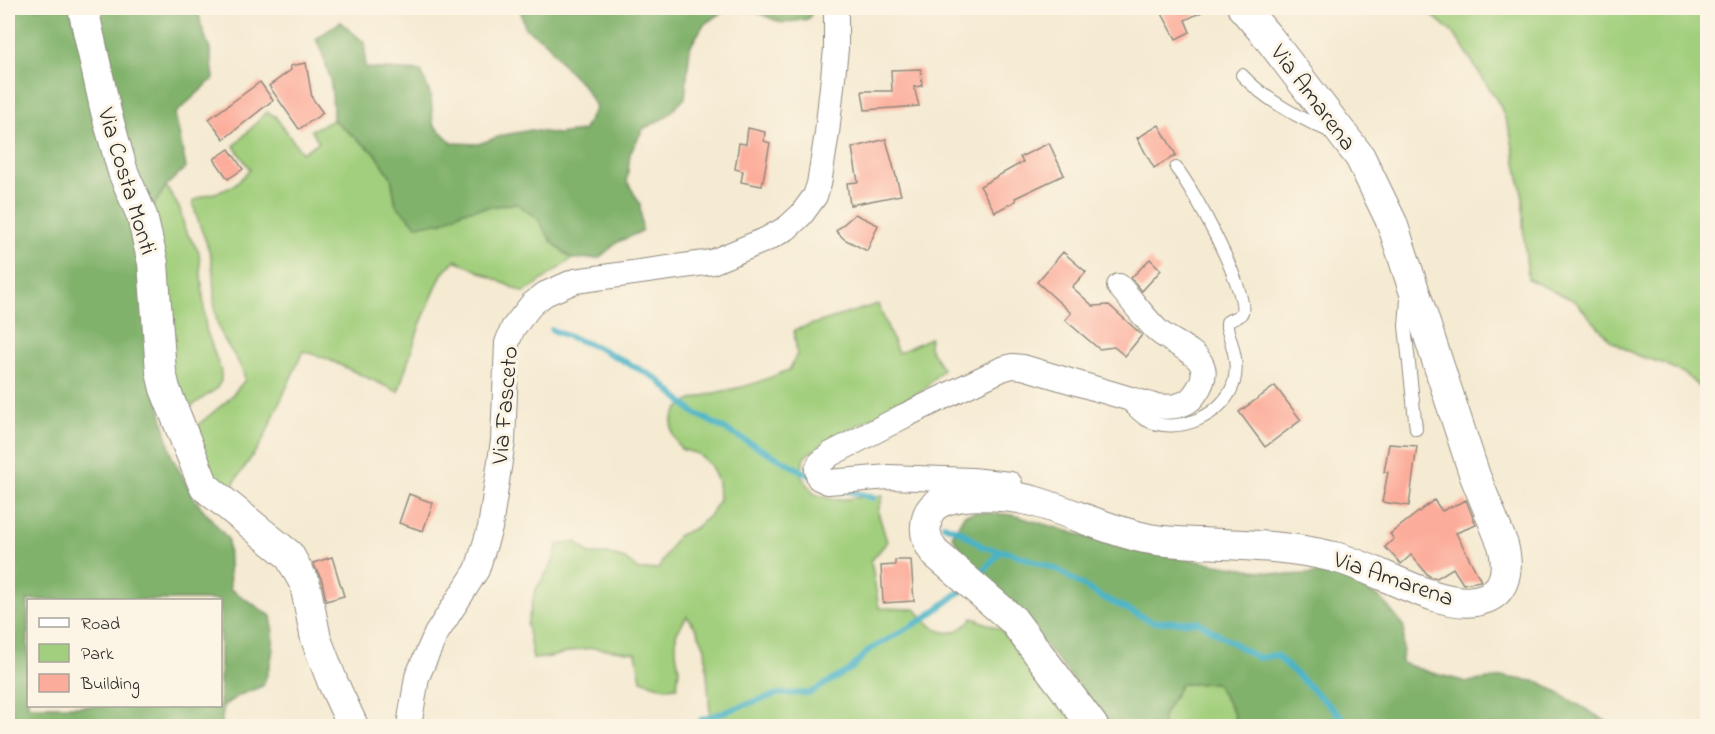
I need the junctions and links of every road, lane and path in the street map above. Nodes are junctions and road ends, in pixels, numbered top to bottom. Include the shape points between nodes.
1 (83, 8) edge
2 (836, 8) edge
3 (1242, 8) edge
4 (1242, 75) dead end
5 (1346, 138) junction
6 (1176, 168) dead end
7 (1410, 282) junction
8 (1119, 286) dead end
9 (1124, 398) junction
10 (1416, 429) dead end
11 (1073, 515) junction
12 (353, 726) edge
13 (409, 726) edge
14 (1094, 726) edge

1 - 12 street, Via Costa Monti via 106,112 123,172 142,216 153,262 165,389 204,486 289,555 305,584 316,639
2 - 13 street, Via Fasceto via 836,49 819,184 801,215 767,239 712,261 575,281 545,294 513,328 507,343 503,441 490,528 477,570 436,634 417,677
3 - 5 street, Via Amarena
4 - 5 lane via 1256,90 1313,124
5 - 7 street, Via Amarena via 1360,157 1392,223
6 - 9 lane via 1186,178 1219,242 1240,297 1240,316 1227,322 1236,365 1233,384 1221,404 1184,424 1147,421
7 - 10 lane via 1405,326
7 - 11 street, Via Amarena via 1475,476 1506,555 1505,577 1495,594 1480,600 1459,601 1337,557 1280,548 1146,539
8 - 9 street via 1158,331 1196,356 1203,372 1193,397 1177,406 1164,408
9 - 11 street via 1012,366 847,446 823,460 817,470 819,478 828,482 889,477 1008,484 1047,493 1071,505
11 - 14 street, Via Amarena via 1031,501 957,496 935,504 925,528 935,553 1013,620

